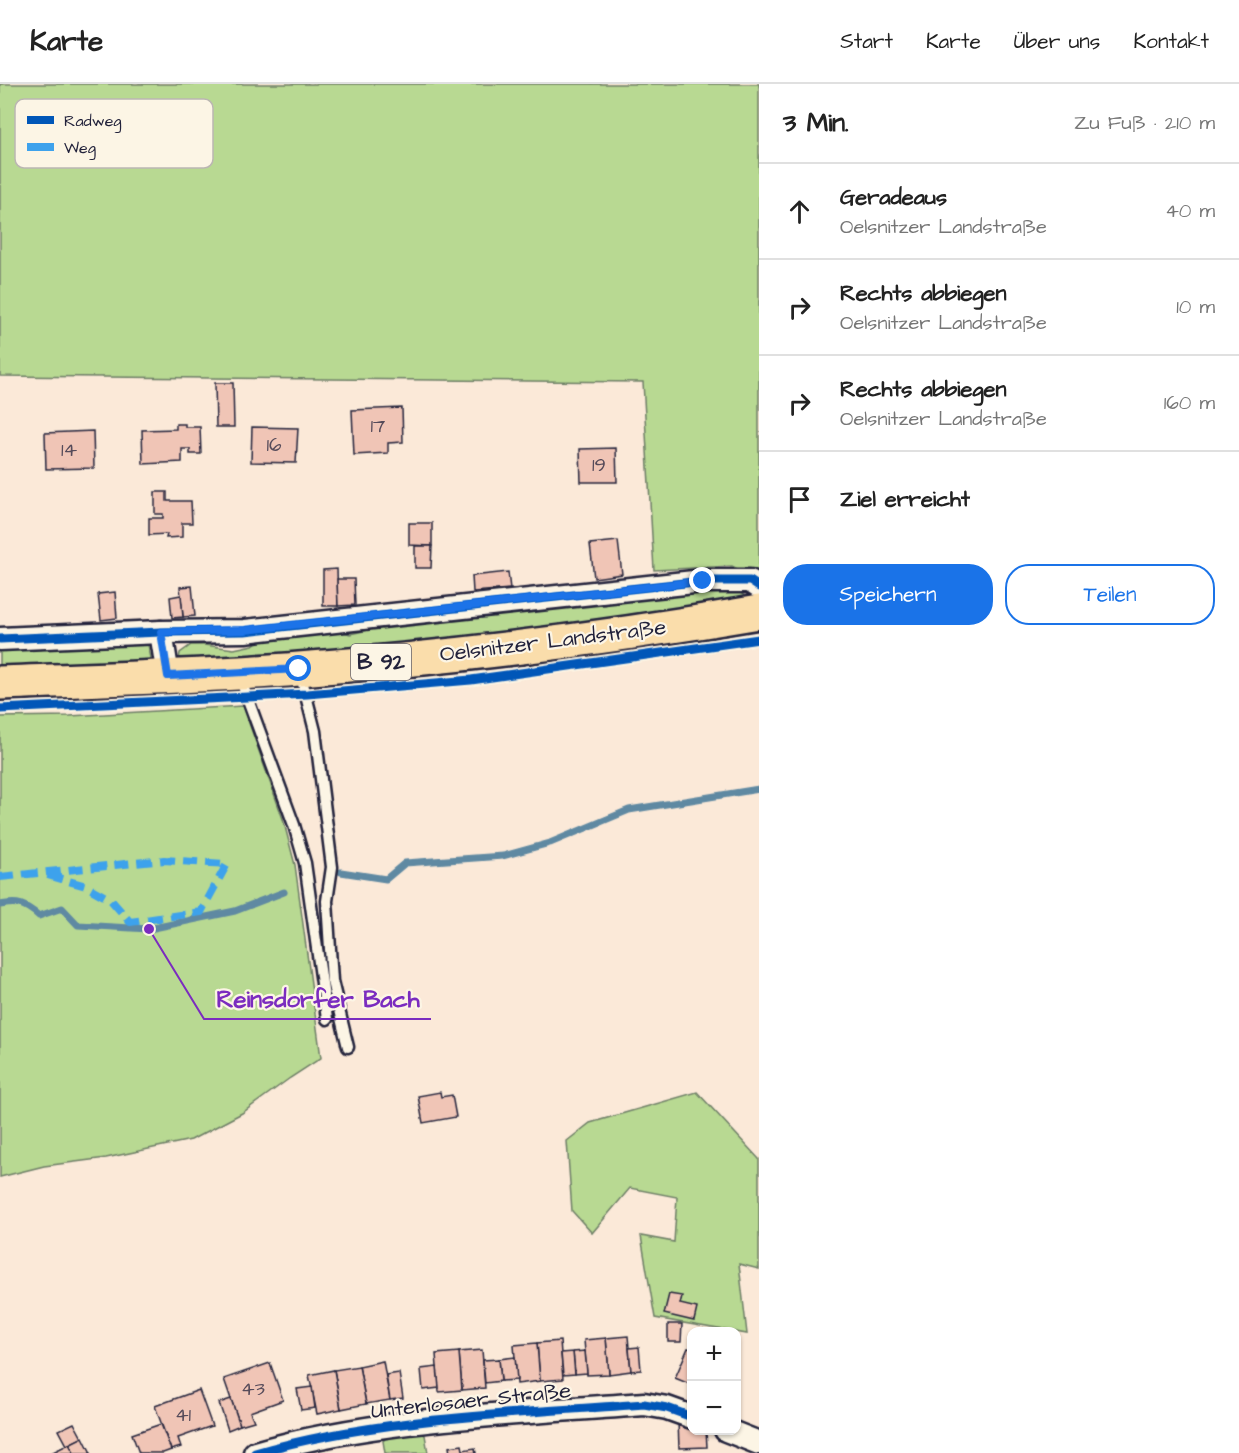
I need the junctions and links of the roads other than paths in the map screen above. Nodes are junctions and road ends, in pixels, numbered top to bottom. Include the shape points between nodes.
1 (759, 587) edge
2 (759, 612) edge
3 (161, 632) junction
4 (0, 639) edge
5 (299, 669) junction
6 (238, 673) junction
7 (168, 676) junction
8 (0, 683) edge
9 (327, 1019) dead end
10 (348, 1047) dead end
11 (687, 1415) edge
12 (737, 1435) edge
13 (759, 1443) edge
14 (255, 1453) edge

1 - 3 street, Oelsnitzer Landstraße via 750,581 703,581 245,630
2 - 5 main road, Oelsnitzer Landstraße / B 92 via 538,645
3 - 4 street, Oelsnitzer Landstraße
3 - 7 street
5 - 6 main road, Oelsnitzer Landstraße / B 92
5 - 10 lane via 316,742 332,867 327,902 332,981
6 - 7 main road, Oelsnitzer Landstraße / B 92
6 - 9 lane via 305,863
7 - 8 main road, Oelsnitzer Landstraße / B 92
11 - 14 street, Unterlosaer Straße via 644,1404 478,1416 381,1428
12 - 13 street

